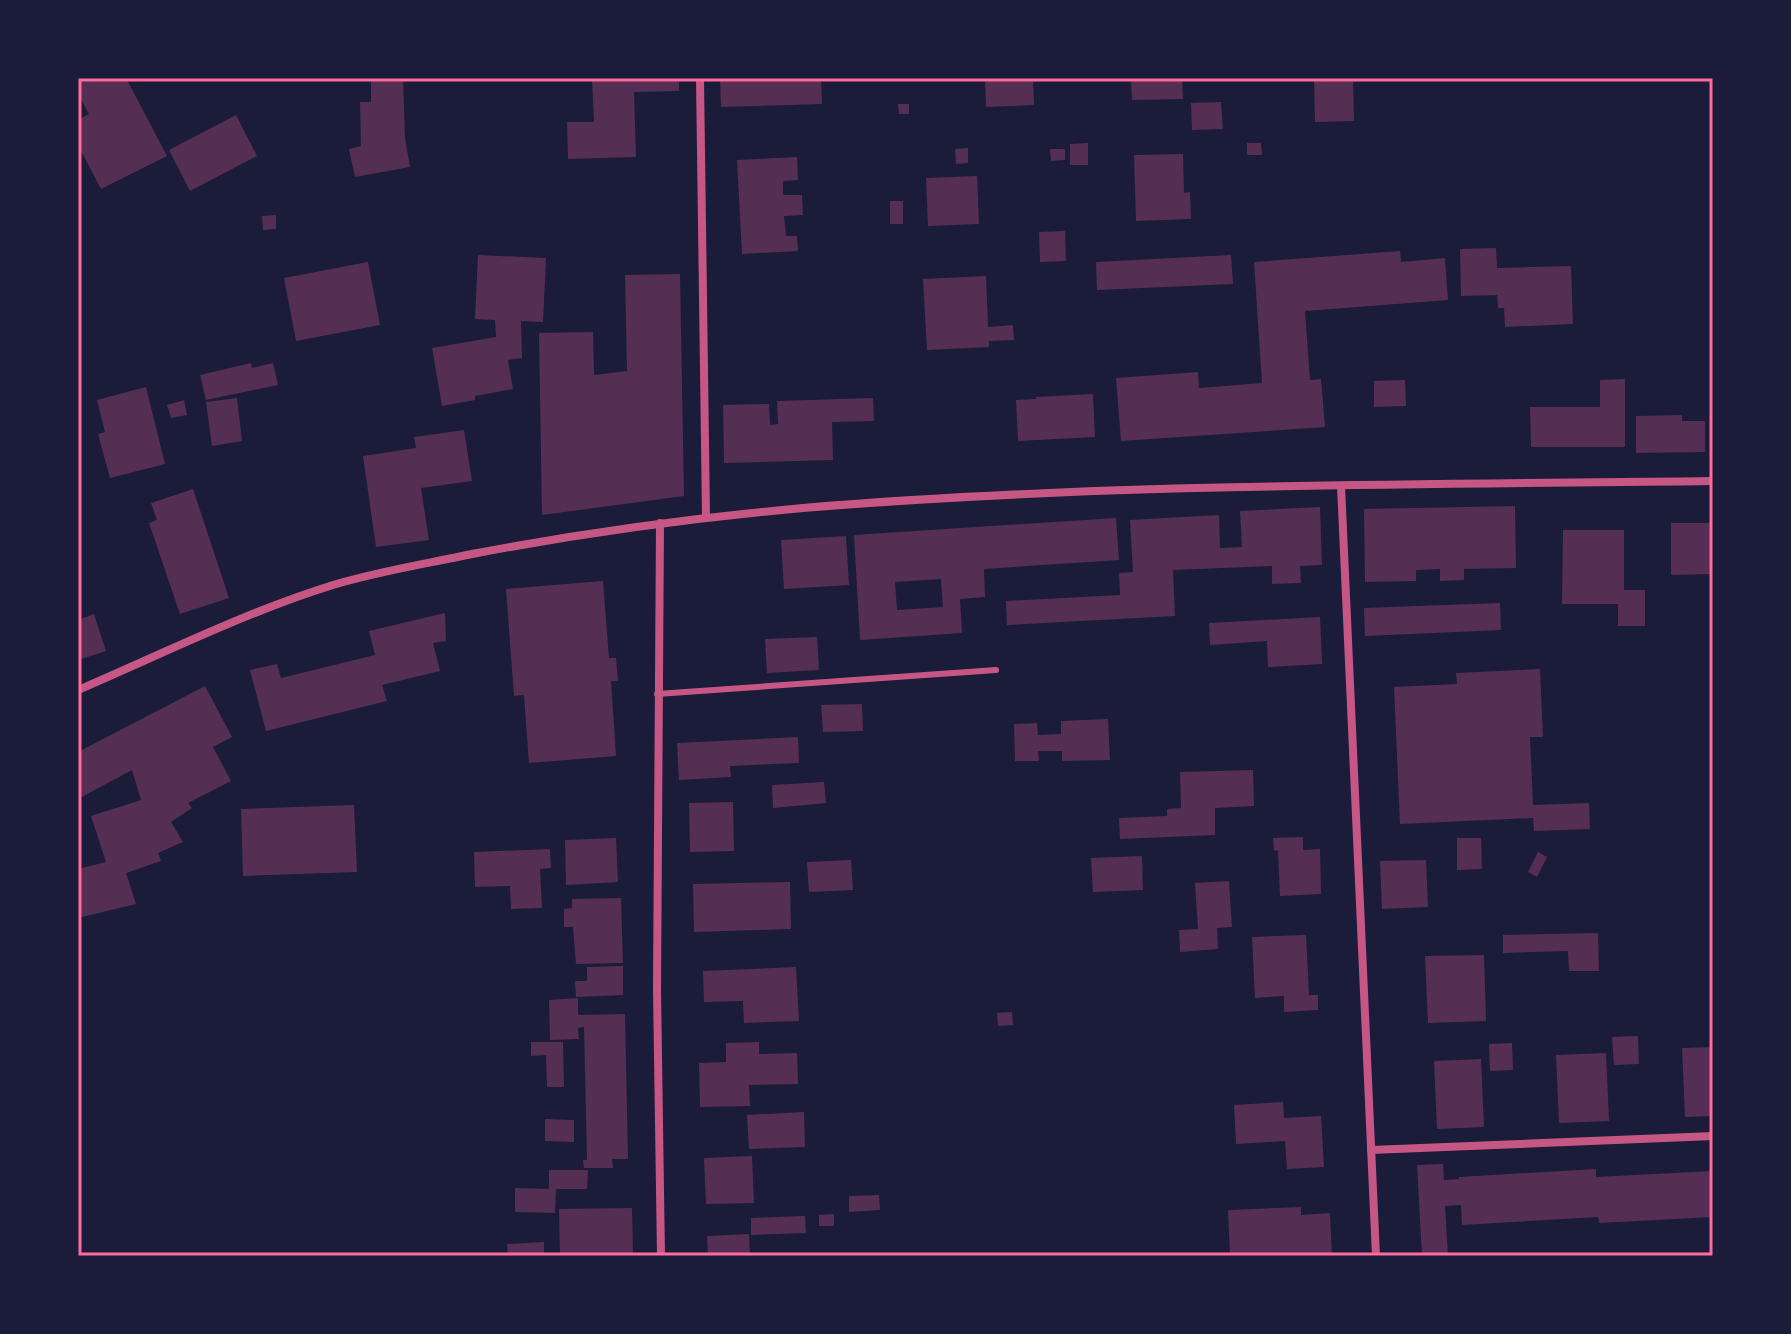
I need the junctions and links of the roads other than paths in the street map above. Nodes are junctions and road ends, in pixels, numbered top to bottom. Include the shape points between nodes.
1 (700, 78) edge
2 (1713, 481) edge
3 (1341, 486) junction
4 (706, 517) junction
5 (660, 523) junction
6 (996, 670) dead end
7 (78, 690) edge
8 (657, 694) junction
9 (1713, 1136) edge
10 (1371, 1150) junction
11 (661, 1256) edge
12 (1376, 1256) edge

1 - 4 street
2 - 3 street
3 - 4 street via 921,499
3 - 10 street
4 - 5 street
5 - 7 street via 332,585
5 - 8 street
6 - 8 lane
8 - 11 street
9 - 10 street
10 - 12 street

